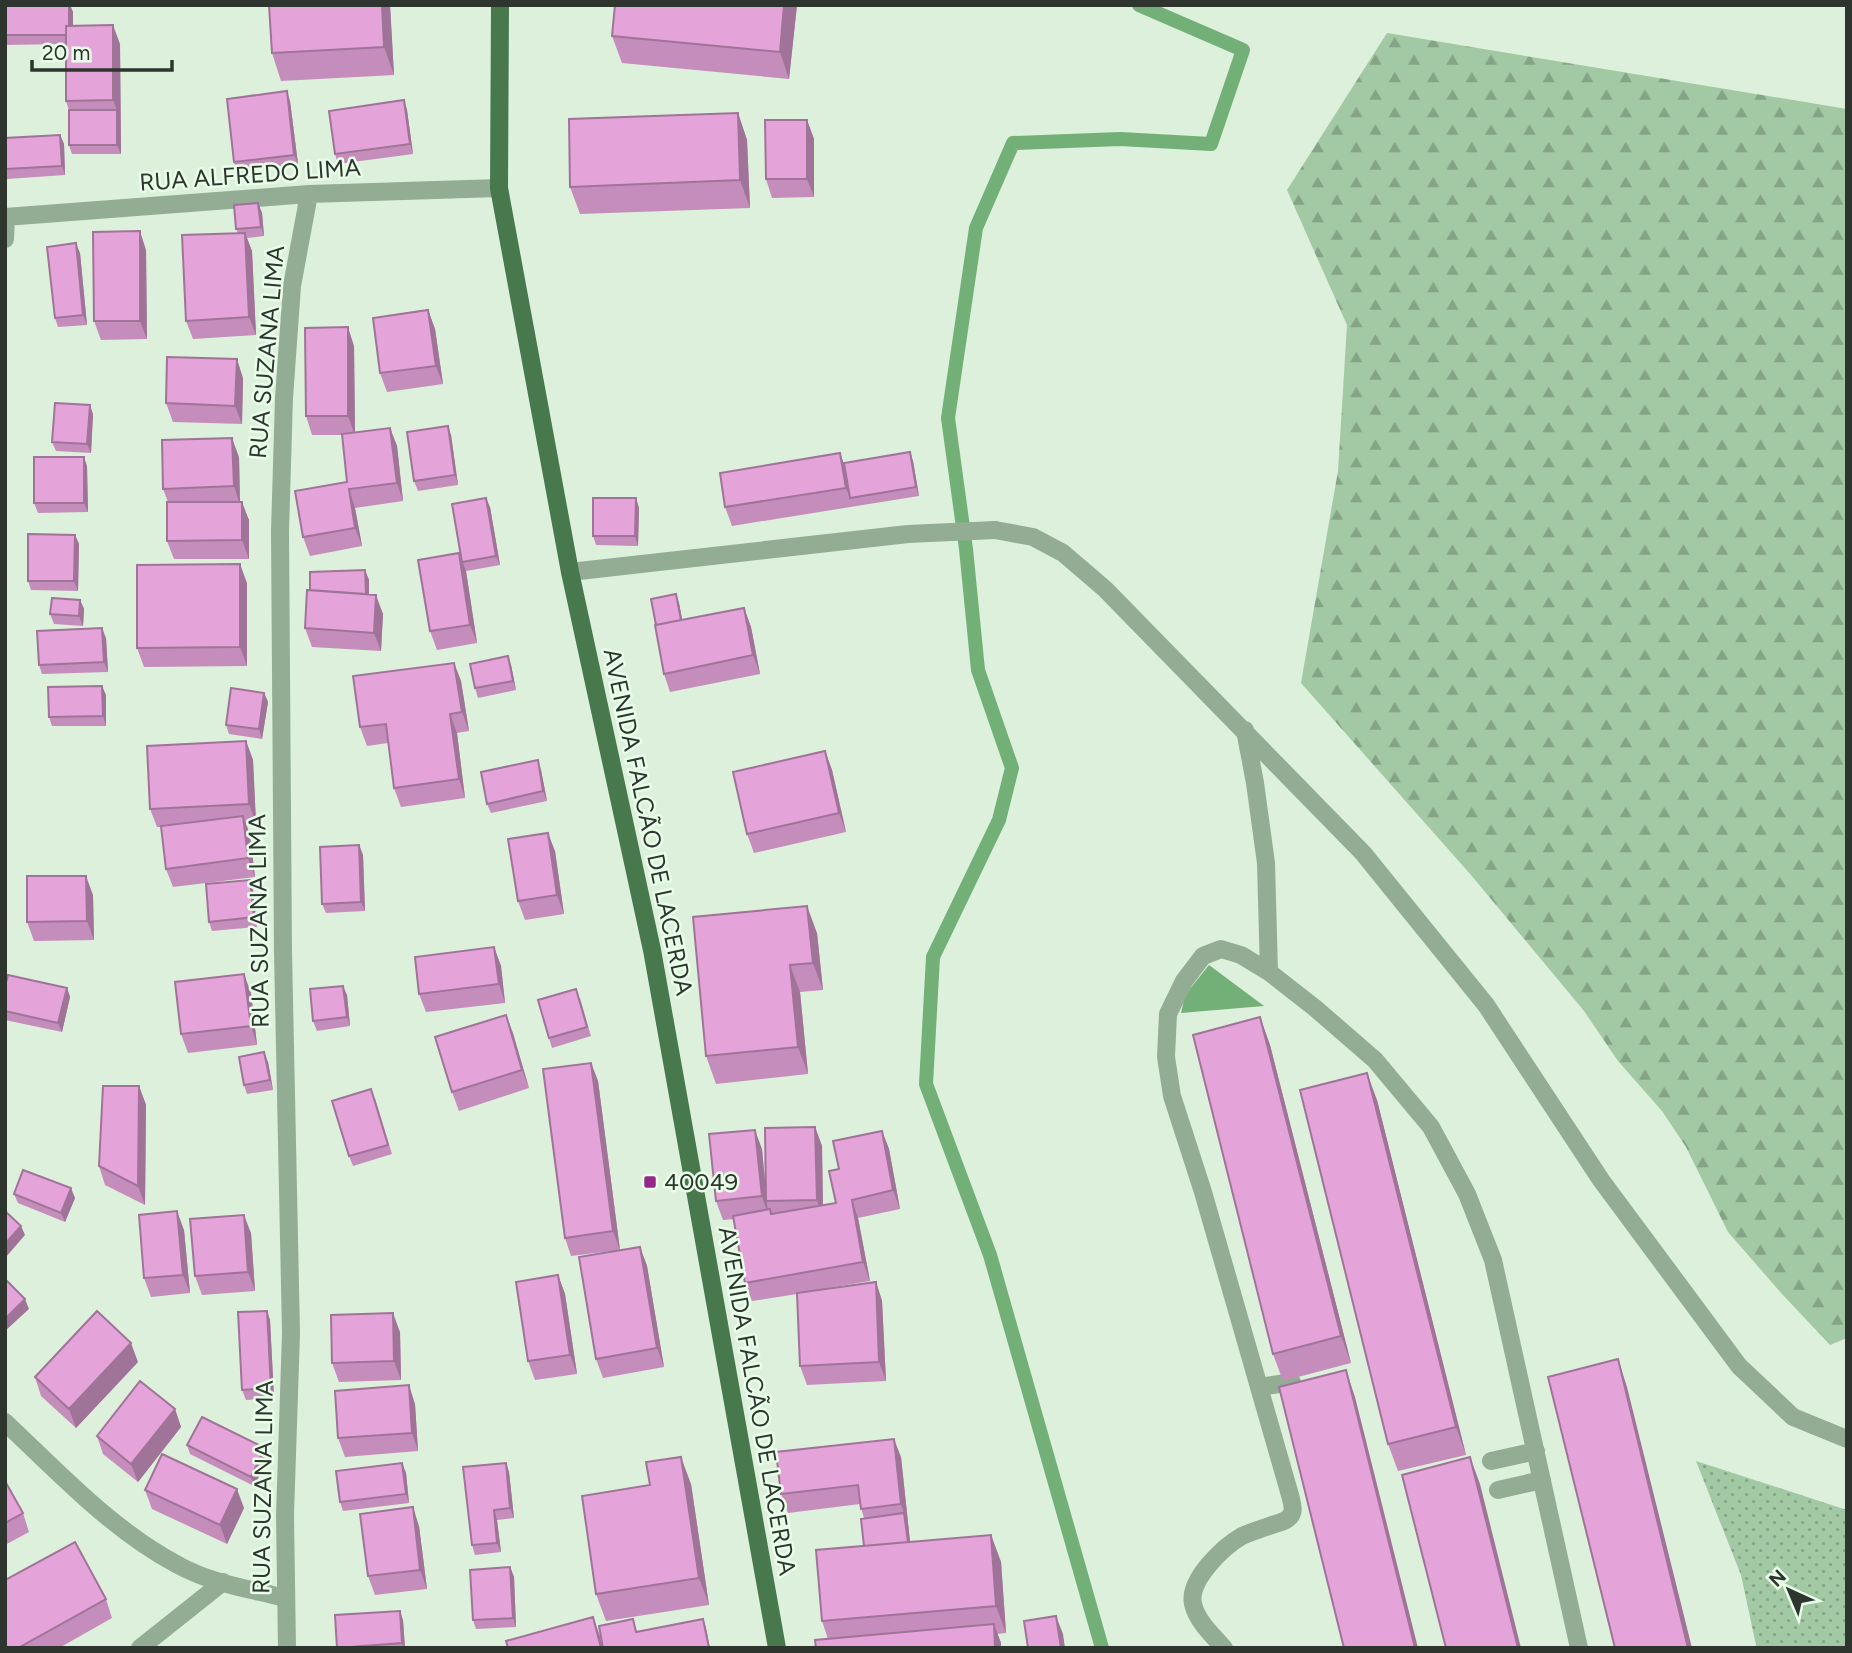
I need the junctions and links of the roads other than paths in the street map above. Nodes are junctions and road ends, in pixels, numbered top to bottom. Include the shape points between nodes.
1 (500, 5) edge
2 (499, 188) junction
3 (309, 194) junction
4 (6, 217) edge
5 (5, 239) edge
6 (569, 572) junction
7 (1245, 730) junction
8 (1269, 972) junction
9 (1292, 1382) edge
10 (1259, 1387) junction
11 (5, 1422) edge
12 (1847, 1439) edge
13 (1536, 1451) junction
14 (1491, 1461) dead end
15 (1542, 1480) junction
16 (1498, 1490) dead end
17 (223, 1582) junction
18 (285, 1598) junction
19 (140, 1648) edge
20 (287, 1648) edge
21 (777, 1648) edge
22 (1224, 1648) edge
23 (1579, 1648) edge

1 - 2 main road, AVENIDA FALCÃO DE LACERDA
2 - 3 street, RUA ALFREDO LIMA
2 - 6 main road, AVENIDA FALCÃO DE LACERDA
3 - 4 street, RUA ALFREDO LIMA
3 - 18 street, RUA SUZANA LIMA via 291,299 280,531 291,1333
4 - 5 street
6 - 7 street via 908,534 995,530 1033,537 1063,553 1105,589
6 - 21 main road, AVENIDA FALCÃO DE LACERDA via 652,950
7 - 8 street via 1266,863
7 - 12 street via 1363,853 1486,1005 1601,1180 1739,1366 1793,1417
8 - 10 street via 1221,949 1203,956 1168,1014 1166,1057 1172,1096
8 - 13 street via 1375,1060 1431,1127 1468,1194 1493,1260
9 - 10 street
10 - 22 street via 1293,1513 1222,1551 1193,1589 1197,1615
11 - 17 street via 130,1535 179,1566
13 - 14 street
13 - 15 street
15 - 16 street
15 - 23 street
17 - 18 street
17 - 19 street, RUA SUZANA LIMA
18 - 20 street, RUA SUZANA LIMA

